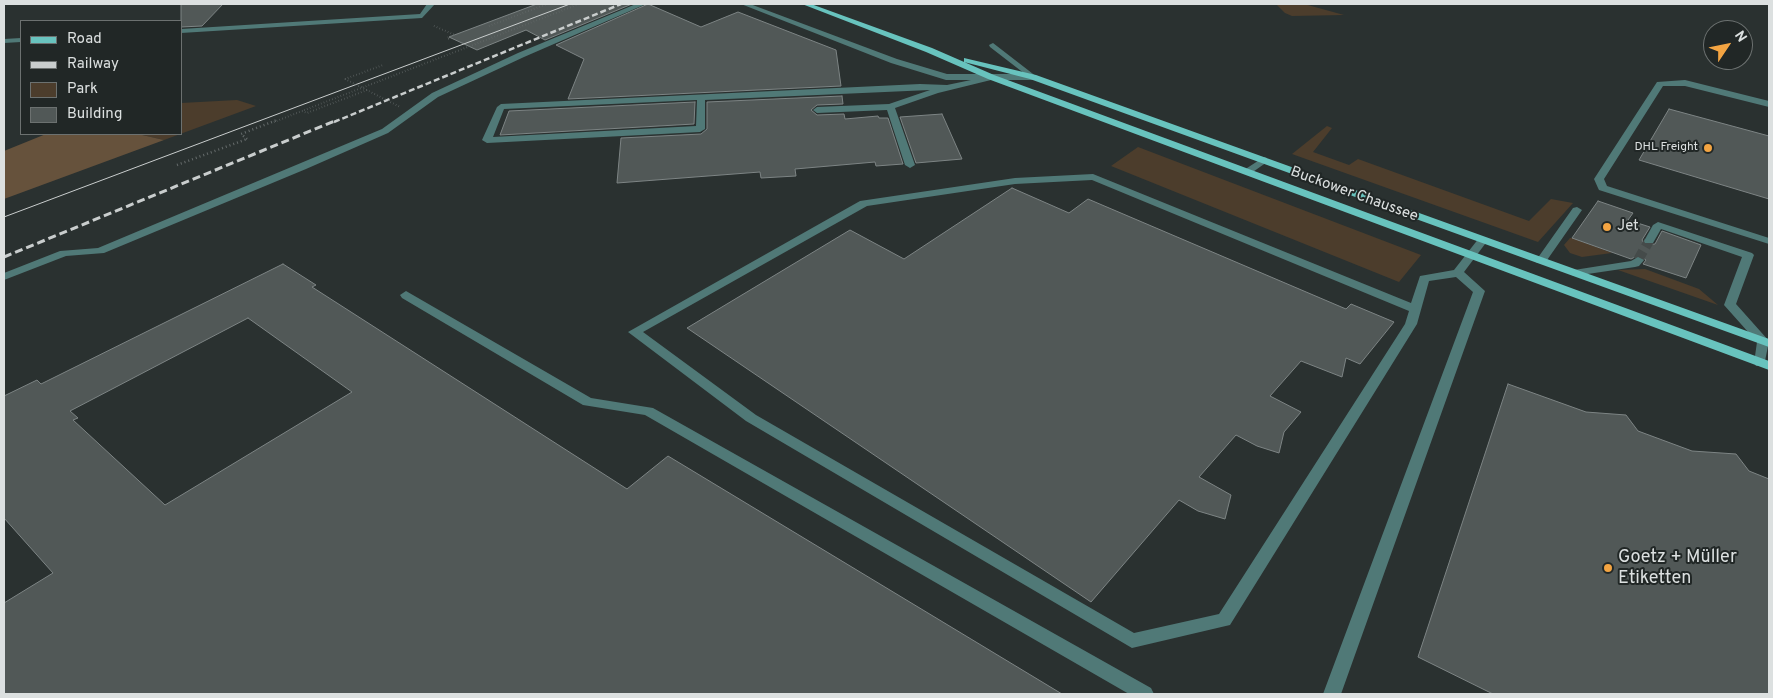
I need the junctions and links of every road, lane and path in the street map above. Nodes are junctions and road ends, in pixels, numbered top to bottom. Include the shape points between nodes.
1 (431, 4) edge
2 (547, 4) edge
3 (579, 4) edge
4 (642, 4) edge
5 (744, 4) edge
6 (805, 4) edge
7 (438, 19) dead end
8 (488, 26) dead end
9 (182, 31) edge
10 (20, 40) edge
11 (451, 40) dead end
12 (4, 41) edge
13 (993, 45) dead end
14 (929, 50) junction
15 (379, 63) dead end
16 (383, 65) junction
17 (386, 67) dead end
18 (991, 77) junction
19 (1033, 77) junction
20 (947, 88) junction
21 (367, 90) junction
22 (701, 98) junction
23 (1769, 104) edge
24 (400, 107) dead end
25 (890, 107) junction
26 (817, 110) dead end
27 (302, 111) junction
28 (1264, 160) junction
29 (177, 165) dead end
30 (910, 165) dead end
31 (1247, 172) junction
32 (1577, 210) dead end
33 (1483, 240) junction
34 (1649, 241) tunnel mouth
35 (1769, 242) edge
36 (1470, 256) junction
37 (1541, 260) junction
38 (1638, 260) tunnel mouth
39 (1458, 273) junction
40 (1574, 273) junction
41 (4, 277) edge
42 (406, 296) dead end
43 (1415, 309) junction
44 (1766, 342) edge
45 (1765, 365) edge
46 (1145, 694) edge
47 (1332, 694) edge

1 - 9 lane via 422,16
2 - 8 path
3 - 27 path
4 - 41 lane via 435,95 385,131 302,167 100,250 64,253
5 - 18 lane via 946,77
6 - 14 main road, Buckower Chaussee
7 - 11 path via 434,26 455,35 447,38
10 - 12 lane
13 - 19 lane
14 - 18 main road, Buckower Chaussee
14 - 19 main road, Buckower Chaussee
15 - 16 path
16 - 17 path
16 - 21 path, bridge via 345,79
18 - 19 lane
18 - 20 lane
18 - 31 main road, Buckower Chaussee
19 - 28 main road, Buckower Chaussee
20 - 22 lane
20 - 25 lane
21 - 24 path, bridge
21 - 27 path via 307,113
22 - 22 lane via 501,107 487,140 700,130
23 - 35 lane via 1684,83 1660,84 1599,179 1603,188
25 - 26 lane
25 - 30 lane
27 - 29 path via 241,134 247,139
28 - 31 lane
28 - 33 main road, Buckower Chaussee
31 - 36 main road, Buckower Chaussee
32 - 37 lane
33 - 36 lane
33 - 37 main road, Buckower Chaussee
34 - 44 lane via 1658,225 1748,255 1730,305
36 - 39 lane
36 - 45 main road, Buckower Chaussee
37 - 40 main road, Buckower Chaussee
38 - 40 lane via 1635,264
39 - 43 lane via 1424,278
39 - 47 lane via 1479,291
40 - 44 main road, Buckower Chaussee
42 - 46 lane via 588,402 648,411
43 - 43 lane via 1411,324 1224,620 1132,641 751,418 634,332 864,203 1015,181 1093,177
44 - 45 lane

